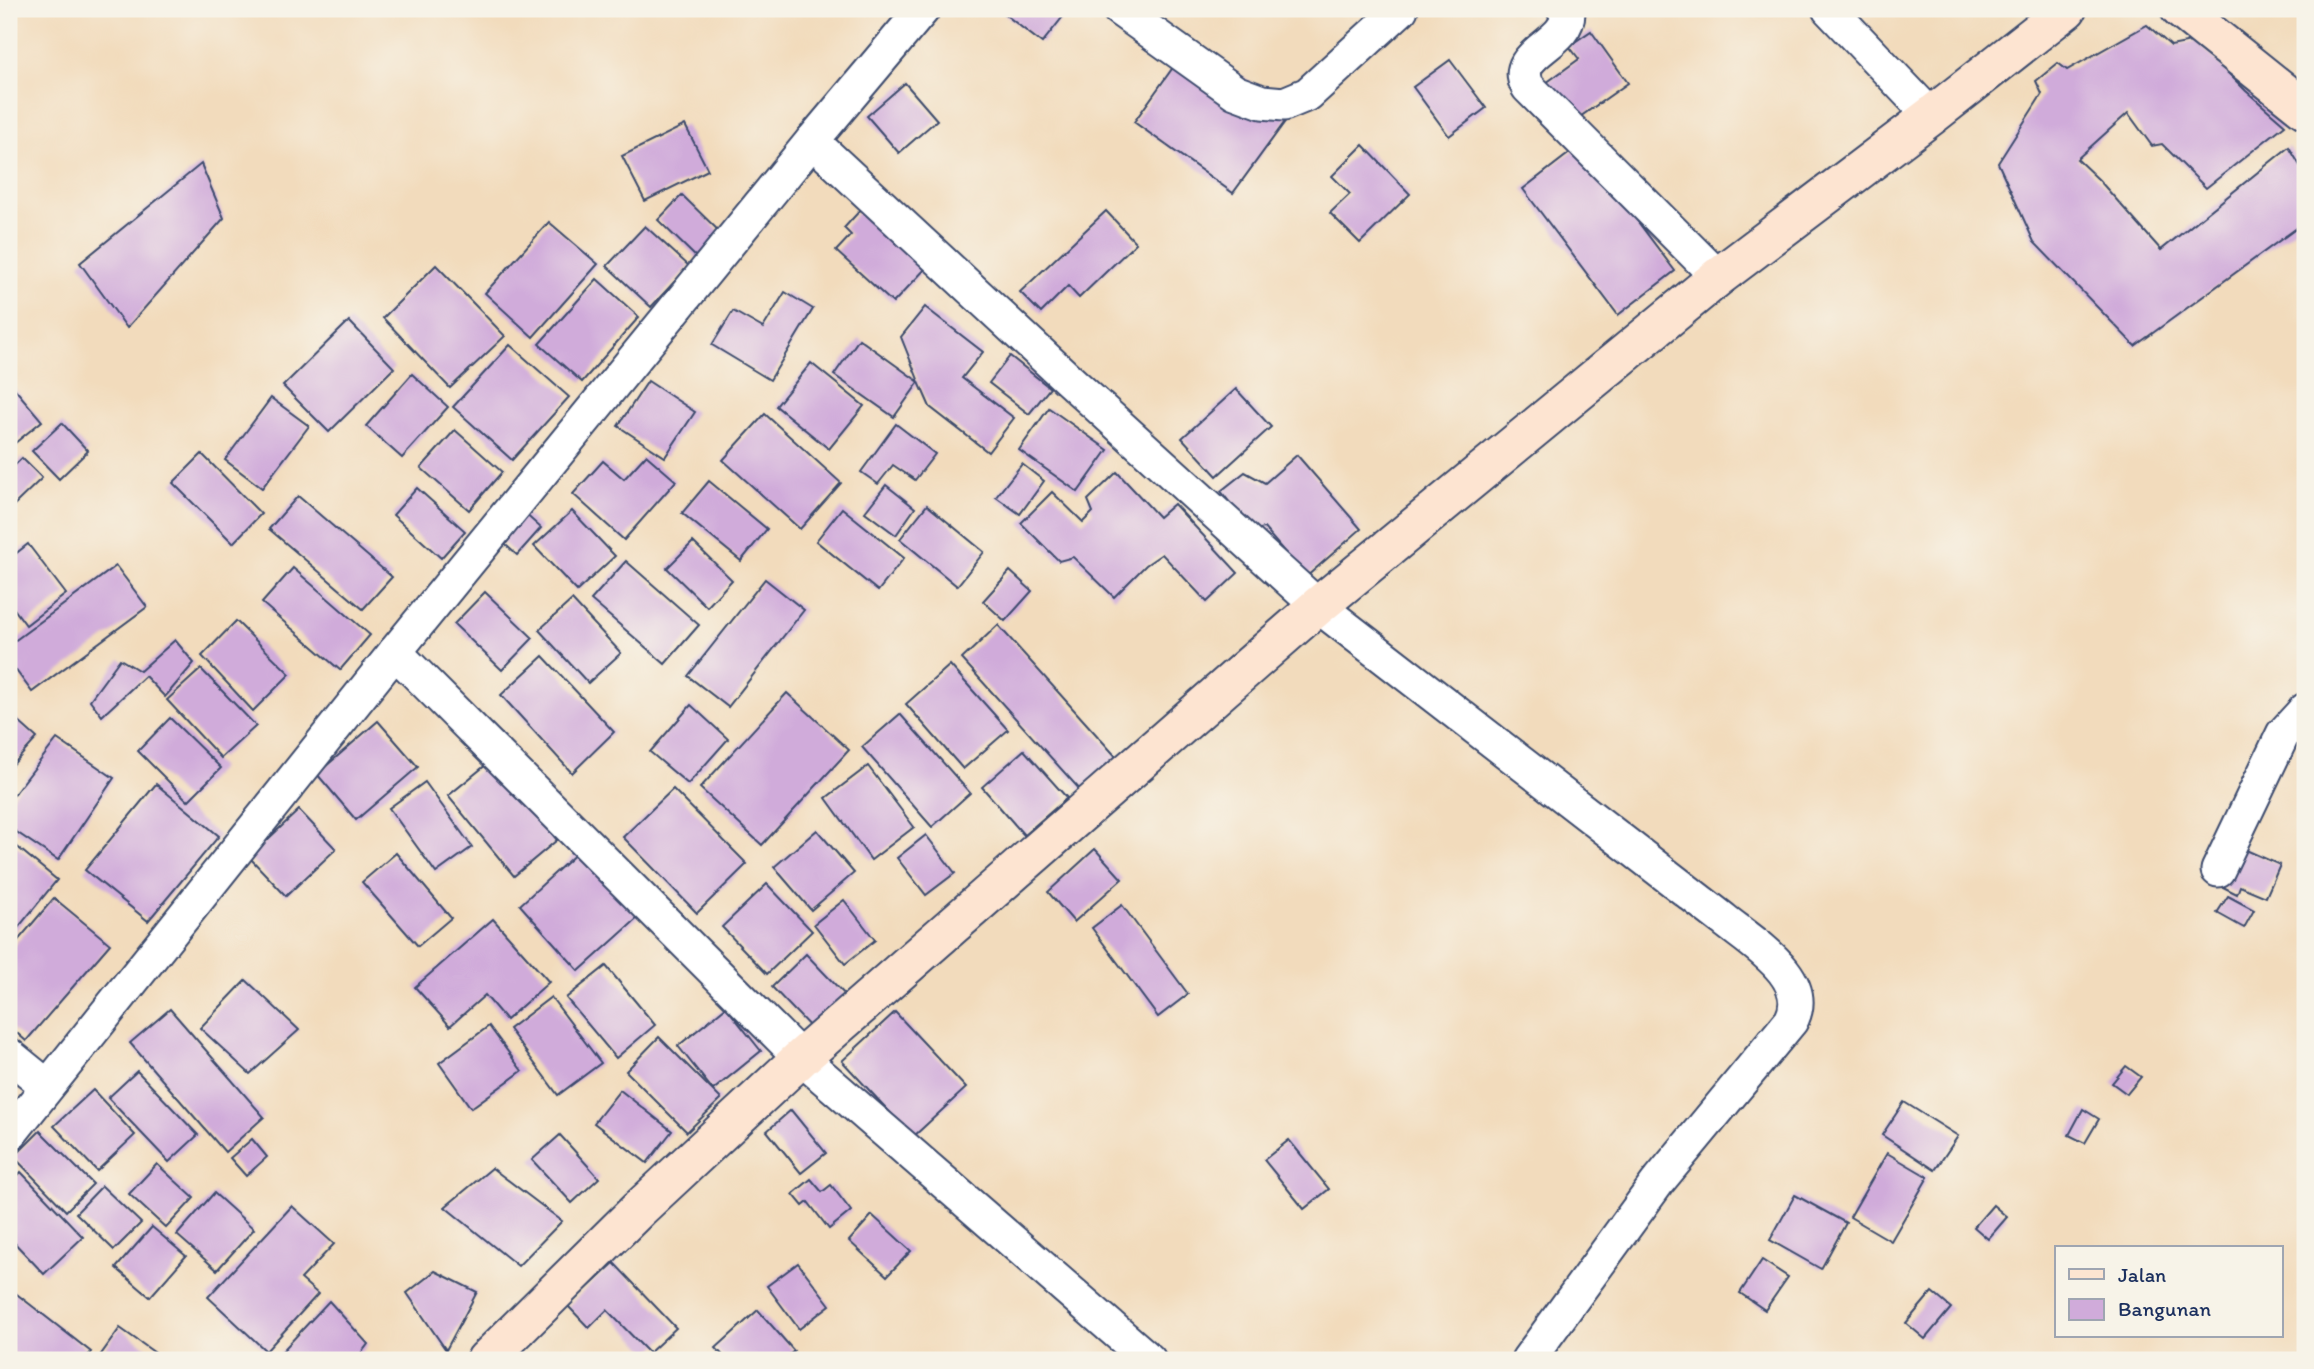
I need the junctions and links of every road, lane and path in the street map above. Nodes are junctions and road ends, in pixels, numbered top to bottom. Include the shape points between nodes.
1 (923, 9) edge
2 (1119, 9) edge
3 (1401, 9) edge
4 (1564, 9) edge
5 (1829, 9) edge
6 (2067, 9) edge
7 (2180, 9) edge
8 (2305, 109) edge
9 (1931, 116) junction
10 (812, 141) junction
11 (1718, 277) junction
12 (1318, 606) junction
13 (395, 652) junction
14 (2305, 710) edge
15 (2218, 870) dead end
16 (9, 1055) edge
17 (801, 1058) junction
18 (47, 1086) junction
19 (9, 1135) edge
20 (486, 1360) edge
21 (1149, 1360) edge
22 (1528, 1360) edge

1 - 10 street
2 - 3 street via 1235,92 1284,104 1308,94
4 - 11 street via 1564,29 1525,66 1528,87
5 - 9 street
6 - 9 street
7 - 8 street
9 - 11 street
10 - 12 street
10 - 13 street
11 - 12 street
12 - 17 street
12 - 22 street via 1779,964 1796,998 1791,1021 1657,1183
13 - 17 street
13 - 18 street
14 - 15 street via 2283,734
16 - 18 street
17 - 20 street
17 - 21 street
18 - 19 street

